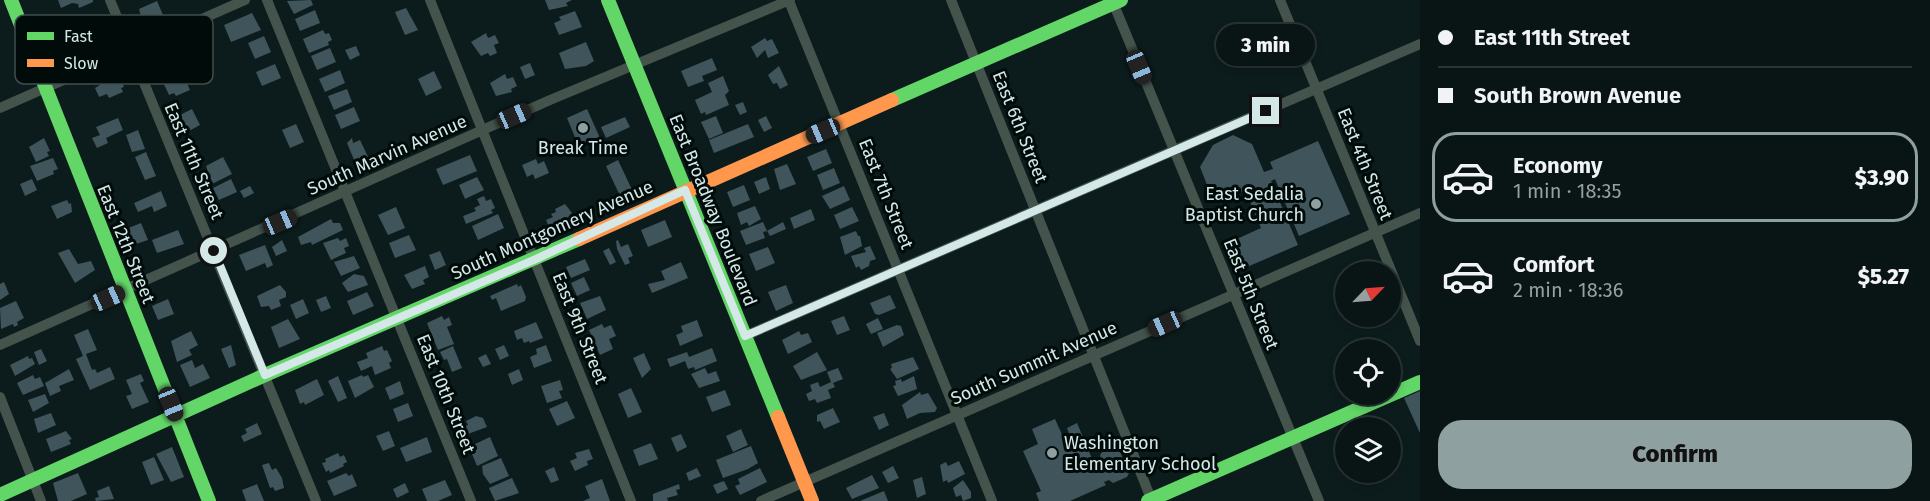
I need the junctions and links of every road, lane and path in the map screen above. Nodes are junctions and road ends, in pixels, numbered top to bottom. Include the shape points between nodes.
1 (11, 0) edge
2 (110, 0) edge
3 (245, 0) edge
4 (267, 0) edge
5 (430, 0) edge
6 (608, 0) edge
7 (789, 0) edge
8 (951, 0) edge
9 (1280, 0) edge
10 (1115, 1) edge
11 (17, 15) edge
12 (116, 15) edge
13 (211, 15) edge
14 (1420, 44) edge
15 (634, 64) junction
16 (976, 64) junction
17 (43, 84) edge
18 (54, 84) edge
19 (145, 84) edge
20 (45, 88) junction
21 (1316, 88) junction
22 (0, 108) edge
23 (840, 123) junction
24 (483, 130) junction
25 (1174, 151) junction
26 (685, 190) junction
27 (346, 193) junction
28 (1036, 211) junction
29 (1420, 213) edge
30 (1375, 232) junction
31 (214, 251) junction
32 (536, 259) junction
33 (899, 270) junction
34 (125, 290) junction
35 (1233, 295) junction
36 (397, 318) junction
37 (745, 336) junction
38 (1420, 341) edge
39 (0, 345) edge
40 (1095, 355) junction
41 (265, 375) junction
42 (1420, 382) edge
43 (0, 397) edge
44 (958, 415) junction
45 (176, 418) junction
46 (1292, 438) junction
47 (33, 481) junction
48 (804, 482) junction
49 (0, 495) edge
50 (1151, 500) edge
51 (41, 501) edge
52 (209, 501) edge
53 (316, 501) edge
54 (471, 501) edge
55 (631, 501) edge
56 (761, 501) edge
57 (812, 501) edge
58 (992, 501) edge
59 (1319, 501) edge

1 - 11 main road, East 12th Street
2 - 12 street, East 11th Street
3 - 13 street
4 - 27 street, East 10th Street
5 - 24 street, East 9th Street
6 - 15 main road, East Broadway Boulevard
7 - 15 street, South Marvin Avenue
7 - 23 street, East 7th Street
8 - 16 street, East 6th Street
9 - 21 street, East 4th Street
10 - 16 main road, South Montgomery Avenue
10 - 25 street, East 5th Street
14 - 21 street
15 - 24 street, South Marvin Avenue
15 - 26 main road, East Broadway Boulevard
16 - 23 main road, South Montgomery Avenue
16 - 28 street, East 6th Street
17 - 20 main road, East 12th Street
18 - 20 street
19 - 31 street, East 11th Street
20 - 22 street
20 - 34 main road, East 12th Street
21 - 25 street
21 - 30 street, East 4th Street
23 - 26 main road, South Montgomery Avenue
23 - 33 street, East 7th Street
24 - 27 street, South Marvin Avenue
24 - 32 street, East 9th Street
25 - 28 street
25 - 35 street, East 5th Street
26 - 32 main road, South Montgomery Avenue
26 - 37 main road, East Broadway Boulevard
27 - 31 street, South Marvin Avenue
27 - 36 street, East 10th Street
28 - 33 street
28 - 40 street, East 6th Street
29 - 30 street, South Summit Avenue
30 - 35 street, South Summit Avenue
30 - 38 street, East 4th Street
31 - 34 street, South Marvin Avenue
31 - 41 street, East 11th Street
32 - 36 main road, South Montgomery Avenue
32 - 55 street, East 9th Street
33 - 37 street
33 - 44 street, East 7th Street
34 - 39 street, South Marvin Avenue
34 - 45 main road, East 12th Street
35 - 40 street, South Summit Avenue
35 - 46 street, East 5th Street
36 - 41 main road, South Montgomery Avenue
36 - 54 street, East 10th Street
37 - 48 main road, East Broadway Boulevard
40 - 44 street, South Summit Avenue
40 - 50 street, East 6th Street
41 - 45 main road, South Montgomery Avenue
41 - 53 street, East 11th Street
42 - 46 main road
43 - 47 street
44 - 48 street, South Summit Avenue
44 - 58 street, East 7th Street
45 - 47 main road, South Montgomery Avenue
45 - 52 main road, East 12th Street
46 - 50 main road
46 - 59 street, East 5th Street
47 - 49 main road, South Montgomery Avenue
47 - 51 street
48 - 56 street, South Summit Avenue
48 - 57 main road, East Broadway Boulevard

